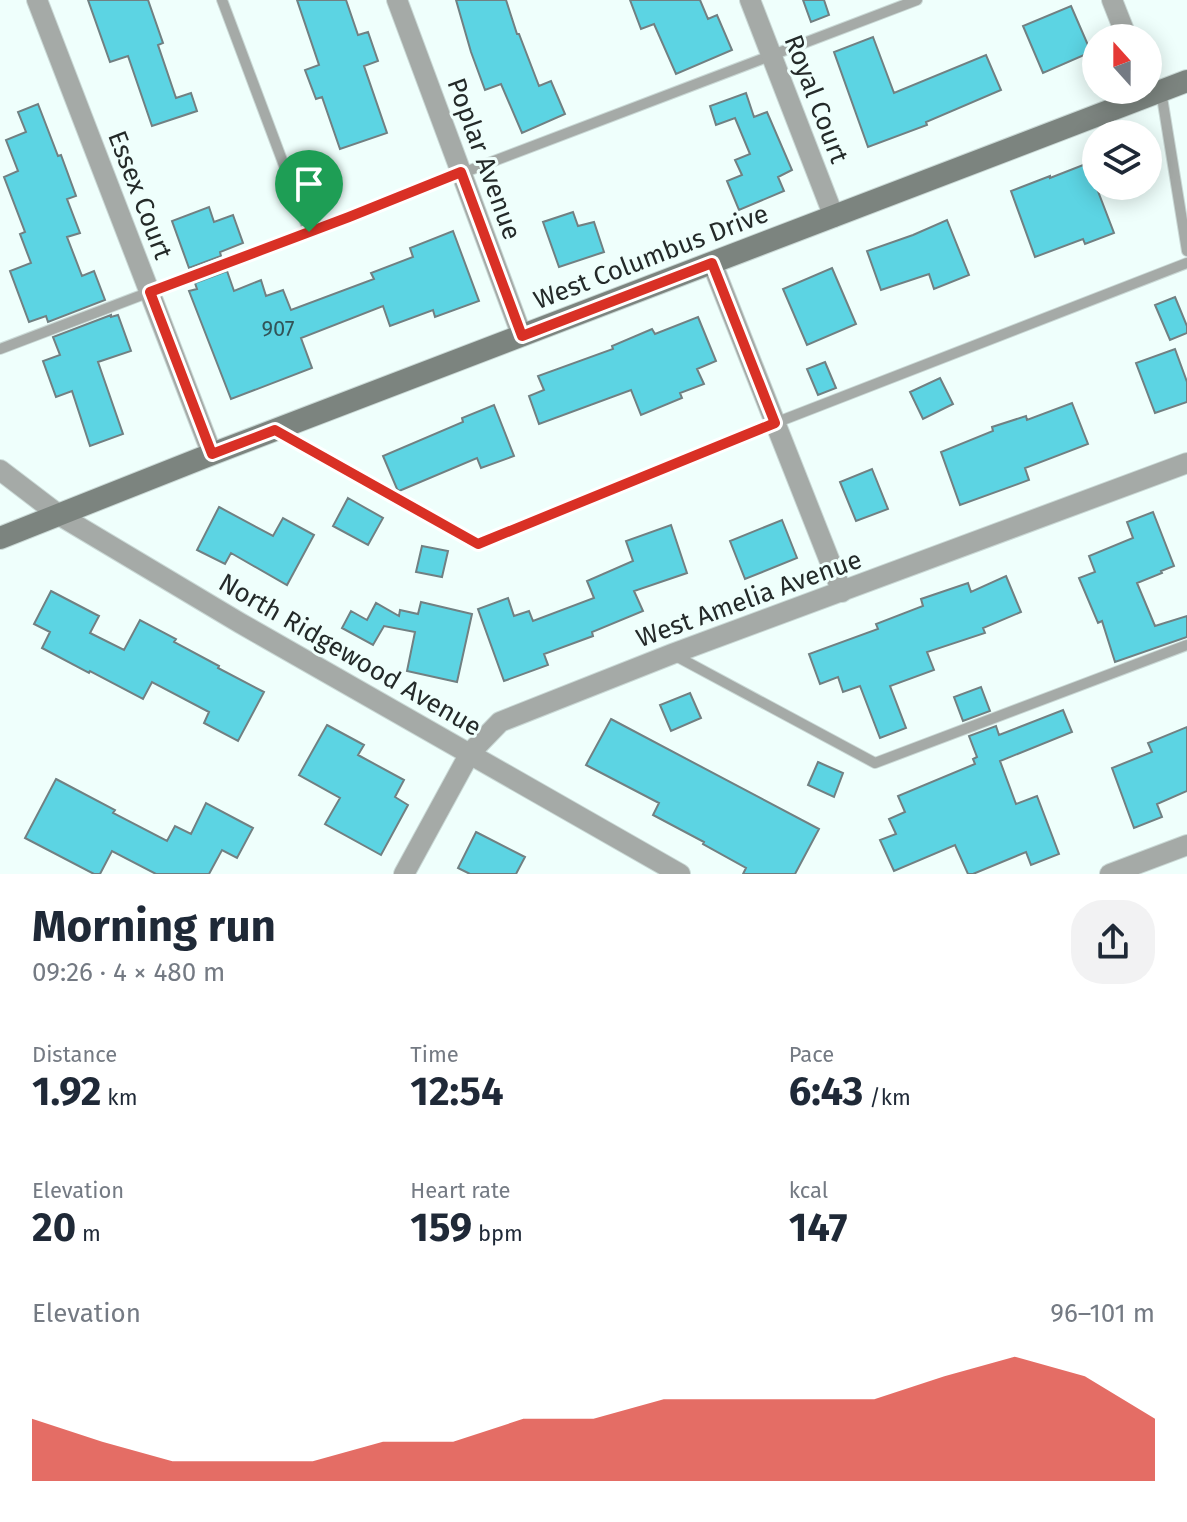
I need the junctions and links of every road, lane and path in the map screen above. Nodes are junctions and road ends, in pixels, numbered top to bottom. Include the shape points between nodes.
1 (37, 0) edge
2 (222, 0) edge
3 (397, 0) edge
4 (750, 0) edge
5 (917, 0) edge
6 (1112, 0) edge
7 (1121, 24) edge
8 (772, 56) junction
9 (1187, 81) edge
10 (1162, 89) edge
11 (1121, 104) edge
12 (1155, 104) edge
13 (461, 172) junction
14 (834, 217) junction
15 (309, 232) junction
16 (1187, 251) edge
17 (712, 263) junction
18 (1187, 263) edge
19 (150, 292) junction
20 (522, 336) junction
21 (0, 349) edge
22 (775, 423) junction
23 (275, 430) junction
24 (212, 454) junction
25 (1187, 463) edge
26 (0, 470) edge
27 (59, 515) junction
28 (0, 538) edge
29 (842, 592) junction
30 (1187, 645) edge
31 (672, 654) junction
32 (470, 753) junction
33 (1187, 845) edge
34 (404, 874) edge
35 (680, 874) edge
36 (1110, 874) edge

1 - 19 street, Essex Court
2 - 15 lane
3 - 13 street, Poplar Avenue
4 - 8 street, Royal Court
5 - 8 lane
6 - 7 street
8 - 13 lane
8 - 14 street, Royal Court
9 - 10 main road, West Columbus Drive
11 - 14 main road, West Columbus Drive
12 - 16 lane
13 - 15 lane
13 - 20 street, Poplar Avenue
14 - 17 main road, West Columbus Drive
15 - 19 lane
17 - 20 main road, West Columbus Drive
17 - 22 street
18 - 22 lane
19 - 21 lane
19 - 24 street, Essex Court
20 - 23 main road, West Columbus Drive
22 - 23 lane via 478,544
22 - 29 street
23 - 24 main road, West Columbus Drive
24 - 27 main road, West Columbus Drive
25 - 29 street, West Amelia Avenue
26 - 27 street, North Ridgewood Avenue
27 - 28 main road, West Columbus Drive
27 - 32 street, North Ridgewood Avenue
29 - 31 street, West Amelia Avenue
30 - 31 lane via 875,763
31 - 32 street, West Amelia Avenue via 500,722
32 - 34 street, West Amelia Avenue
32 - 35 street, North Ridgewood Avenue
33 - 36 street

